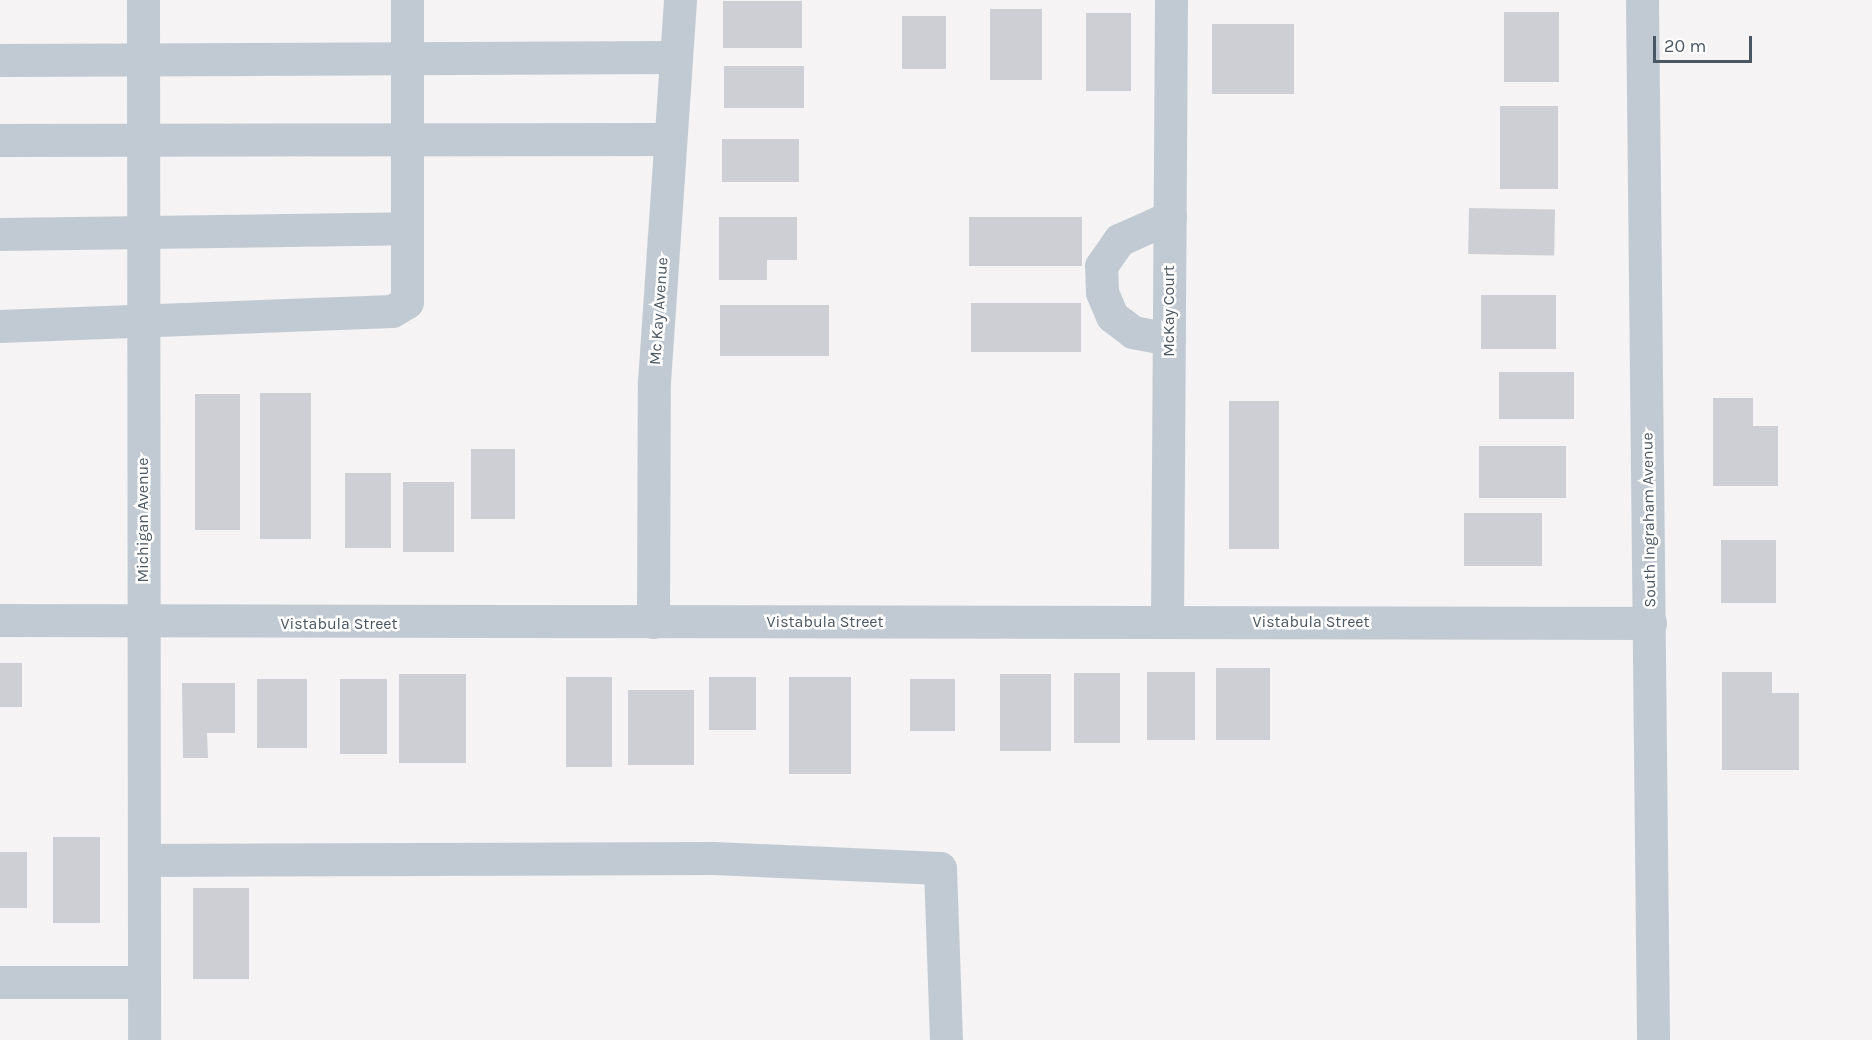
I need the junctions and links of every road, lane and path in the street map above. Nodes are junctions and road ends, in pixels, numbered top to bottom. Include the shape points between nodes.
1 (142, 0) edge
2 (407, 0) edge
3 (680, 0) edge
4 (1172, 0) edge
5 (1642, 0) edge
6 (407, 56) junction
7 (676, 57) junction
8 (142, 58) junction
9 (0, 60) edge
10 (670, 139) junction
11 (0, 140) edge
12 (406, 141) junction
13 (142, 144) junction
14 (1170, 217) junction
15 (407, 228) junction
16 (142, 231) junction
17 (0, 234) edge
18 (142, 321) junction
19 (0, 326) edge
20 (1169, 339) junction
21 (0, 620) edge
22 (653, 622) junction
23 (1167, 622) junction
24 (145, 623) junction
25 (1650, 623) junction
26 (146, 860) junction
27 (0, 982) edge
28 (144, 982) junction
29 (144, 1040) edge
30 (946, 1040) edge
31 (1653, 1040) edge

1 - 8 street, Michigan Avenue
2 - 6 street
3 - 7 street, Mc Kay Avenue
4 - 14 street, McKay Court
5 - 25 street, South Ingraham Avenue
6 - 7 street
6 - 8 street
6 - 12 street
7 - 10 street, Mc Kay Avenue
8 - 9 street
8 - 13 street, Michigan Avenue
10 - 12 street
10 - 22 street, Mc Kay Avenue via 654,382
11 - 13 street
12 - 13 street
12 - 15 street
13 - 16 street, Michigan Avenue
14 - 20 street, McKay Court
14 - 20 street via 1119,240 1101,266 1102,292 1112,316 1133,332
15 - 16 street
15 - 18 street via 407,302 392,311
16 - 17 street
16 - 18 street, Michigan Avenue
18 - 19 street
18 - 24 street, Michigan Avenue
20 - 23 street, McKay Court
21 - 24 street, Vistabula Street
22 - 23 street, Vistabula Street
22 - 24 street, Vistabula Street
23 - 25 street, Vistabula Street
24 - 26 street, Michigan Avenue
25 - 31 street, South Ingraham Avenue
26 - 28 street, Michigan Avenue
26 - 30 street via 713,858 940,868
27 - 28 street
28 - 29 street, Michigan Avenue

